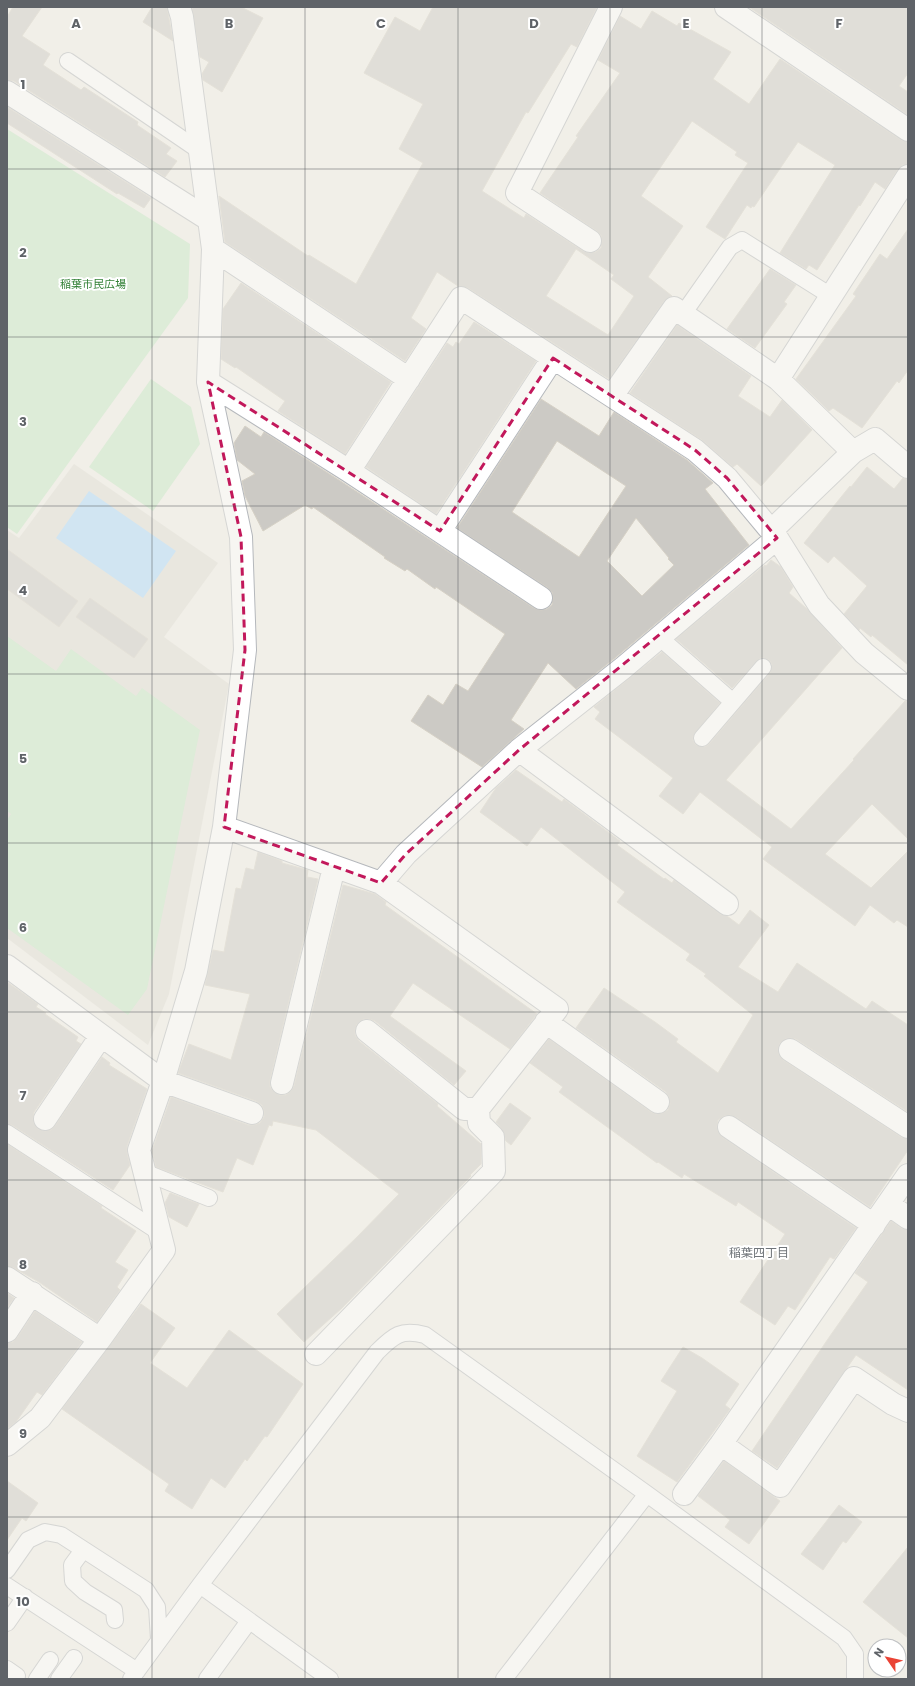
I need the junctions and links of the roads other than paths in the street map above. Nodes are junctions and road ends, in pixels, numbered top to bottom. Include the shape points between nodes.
1 (180, 7) edge
2 (611, 7) edge
3 (726, 7) edge
4 (68, 61) dead end
5 (7, 92) edge
6 (908, 130) edge
7 (200, 151) junction
8 (908, 176) edge
9 (208, 219) junction
10 (590, 241) dead end
11 (213, 249) junction
12 (831, 296) junction
13 (683, 314) junction
14 (553, 358) junction
15 (409, 379) junction
16 (778, 379) junction
17 (208, 382) junction
18 (612, 396) junction
19 (854, 452) junction
20 (908, 467) edge
21 (350, 471) junction
22 (440, 531) junction
23 (774, 535) junction
24 (541, 598) dead end
25 (659, 637) junction
26 (763, 667) dead end
27 (908, 689) edge
28 (733, 702) junction
29 (702, 738) dead end
30 (519, 750) junction
31 (224, 827) junction
32 (334, 867) junction
33 (382, 883) junction
34 (727, 904) dead end
35 (7, 966) edge
36 (546, 1022) junction
37 (367, 1031) dead end
38 (101, 1036) junction
39 (790, 1050) dead end
40 (163, 1081) junction
41 (282, 1083) dead end
42 (658, 1102) dead end
43 (478, 1109) junction
44 (252, 1113) dead end
45 (45, 1119) dead end
46 (728, 1127) dead end
47 (908, 1127) edge
48 (7, 1133) edge
49 (144, 1172) junction
50 (908, 1175) edge
51 (209, 1198) dead end
52 (888, 1204) junction
53 (908, 1218) edge
54 (874, 1224) junction
55 (159, 1232) junction
56 (7, 1278) edge
57 (32, 1293) junction
58 (7, 1330) edge
59 (100, 1339) junction
60 (316, 1354) dead end
61 (908, 1411) edge
62 (721, 1444) junction
63 (7, 1445) edge
64 (647, 1494) junction
65 (684, 1494) dead end
66 (83, 1550) junction
67 (7, 1570) edge
68 (200, 1585) junction
69 (7, 1586) edge
70 (25, 1597) junction
71 (115, 1620) dead end
72 (249, 1621) junction
73 (7, 1624) edge
74 (159, 1639) junction
75 (74, 1658) dead end
76 (50, 1660) dead end
77 (7, 1669) edge
78 (134, 1675) edge
79 (15, 1679) edge
80 (37, 1679) edge
81 (59, 1679) edge
82 (207, 1679) edge
83 (330, 1679) edge
84 (504, 1679) edge
85 (855, 1679) edge

1 - 7 street
2 - 10 street via 517,193
3 - 6 street
4 - 7 lane
5 - 9 street
7 - 9 street
8 - 12 street
9 - 11 street
11 - 15 street
11 - 17 street
12 - 13 lane via 742,240 730,247
12 - 16 street
13 - 16 street
13 - 18 street via 674,308
14 - 15 street via 461,298
14 - 18 street
14 - 22 street
15 - 21 street
16 - 19 street
17 - 21 street
17 - 31 street via 241,537 244,650
18 - 23 street via 695,450 727,478
19 - 20 street via 875,439
19 - 23 street
21 - 22 street
22 - 24 street
23 - 25 street
23 - 27 street via 820,605 864,653
25 - 28 lane
25 - 30 street
26 - 28 lane
28 - 29 lane
30 - 33 street via 406,854
30 - 34 street
31 - 32 street
31 - 40 street via 196,971
32 - 33 street
32 - 41 street
33 - 36 street via 557,1009
35 - 38 street
36 - 42 street
36 - 43 street
37 - 43 street via 464,1109
38 - 40 street
38 - 45 street
39 - 47 street
40 - 44 street
40 - 49 street via 139,1150
43 - 60 street via 479,1123 493,1137 494,1171
46 - 54 street
48 - 55 lane
49 - 51 lane
49 - 55 street
50 - 52 street
52 - 53 street
52 - 54 street
54 - 62 street
55 - 59 street via 164,1250
56 - 57 street
57 - 58 street
57 - 59 street
59 - 63 street via 40,1418
61 - 62 street via 854,1378 780,1486
62 - 65 street
64 - 68 lane via 425,1335 410,1332 392,1337 377,1352
64 - 84 lane
64 - 85 lane via 844,1638 855,1654
66 - 67 lane via 61,1535 45,1532 28,1540
66 - 71 lane via 72,1565 73,1581 85,1592 114,1610
66 - 74 lane via 146,1590 156,1607
68 - 72 lane
68 - 74 lane
69 - 70 lane
70 - 73 lane
70 - 78 lane
72 - 82 lane
72 - 83 lane
74 - 78 lane
75 - 81 lane
76 - 80 lane
77 - 79 lane via 17,1676

